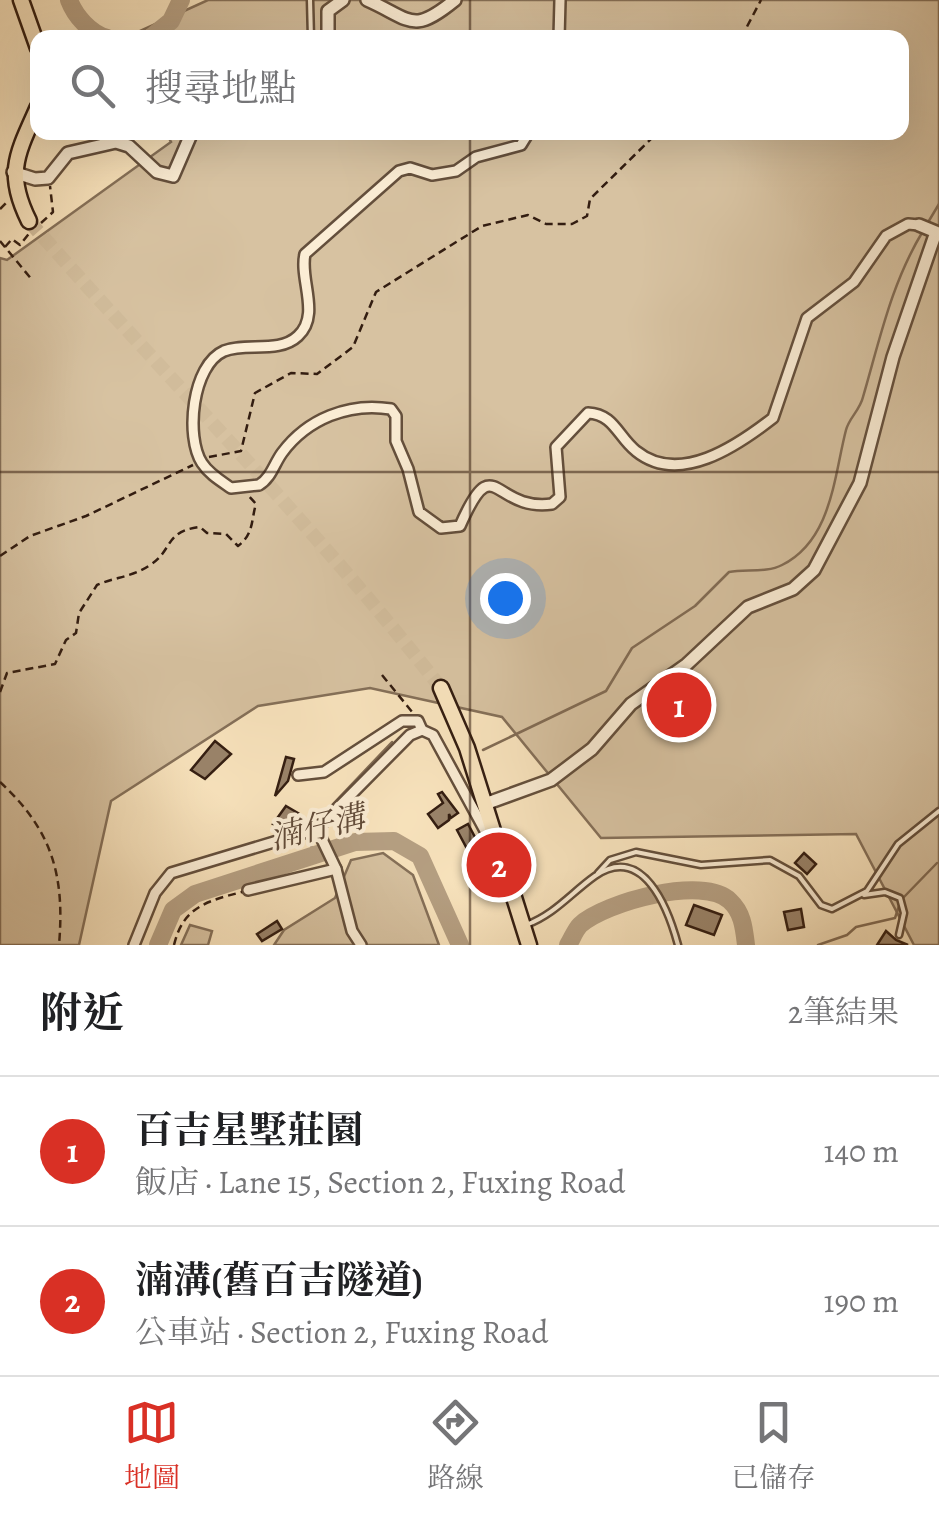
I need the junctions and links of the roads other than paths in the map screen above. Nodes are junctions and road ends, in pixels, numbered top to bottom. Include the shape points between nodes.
1 (20, 0) edge
2 (310, 0) edge
3 (343, 0) edge
4 (367, 0) edge
5 (455, 0) edge
6 (560, 0) edge
7 (31, 30) edge
8 (311, 30) edge
9 (328, 30) edge
10 (559, 30) edge
11 (30, 128) edge
12 (188, 140) edge
13 (524, 140) edge
14 (13, 172) junction
15 (28, 221) tunnel mouth
16 (920, 226) joint
17 (938, 230) edge
18 (441, 688) tunnel mouth
19 (420, 725) junction
20 (467, 748) junction
21 (448, 766) junction
22 (298, 775) dead end
23 (478, 806) junction
24 (939, 811) edge
25 (317, 830) junction
26 (336, 869) junction
27 (598, 874) junction
28 (248, 890) road end
29 (859, 896) junction
30 (526, 925) junction
31 (898, 935) dead end
32 (134, 945) edge
33 (361, 945) edge
34 (529, 945) edge
35 (678, 945) edge

1 - 7 main road
2 - 8 lane
3 - 9 street via 328,11
4 - 5 street via 411,24
6 - 10 street
11 - 14 main road
12 - 14 street via 172,176 116,142 68,153 48,178
13 - 16 street via 456,171 399,171 305,254 308,318 299,335 282,344 224,351 205,367 194,427 201,462 222,482 243,490 266,481 303,429 335,414 378,407 396,416 396,441 419,512 442,528 460,526 482,486 522,502 552,504 560,497 556,446 588,413 607,417 637,452 666,465 698,462 773,418 807,318 854,282 886,236 908,224
14 - 15 main road
16 - 17 street
17 - 23 street via 892,356 860,483 814,570 793,590 748,607 551,780
18 - 20 main road
19 - 21 street
19 - 22 street via 402,721 324,772
19 - 25 street
20 - 21 street via 464,770
20 - 23 main road
21 - 23 street
23 - 30 main road
24 - 29 lane via 898,844
25 - 26 street
25 - 32 street via 171,873
26 - 28 street
26 - 33 street
27 - 29 lane via 610,860 636,852 701,864 750,858 785,866 827,908
27 - 30 lane via 556,911
27 - 35 lane via 636,868 652,884
29 - 31 lane via 885,892 900,898
30 - 34 main road

